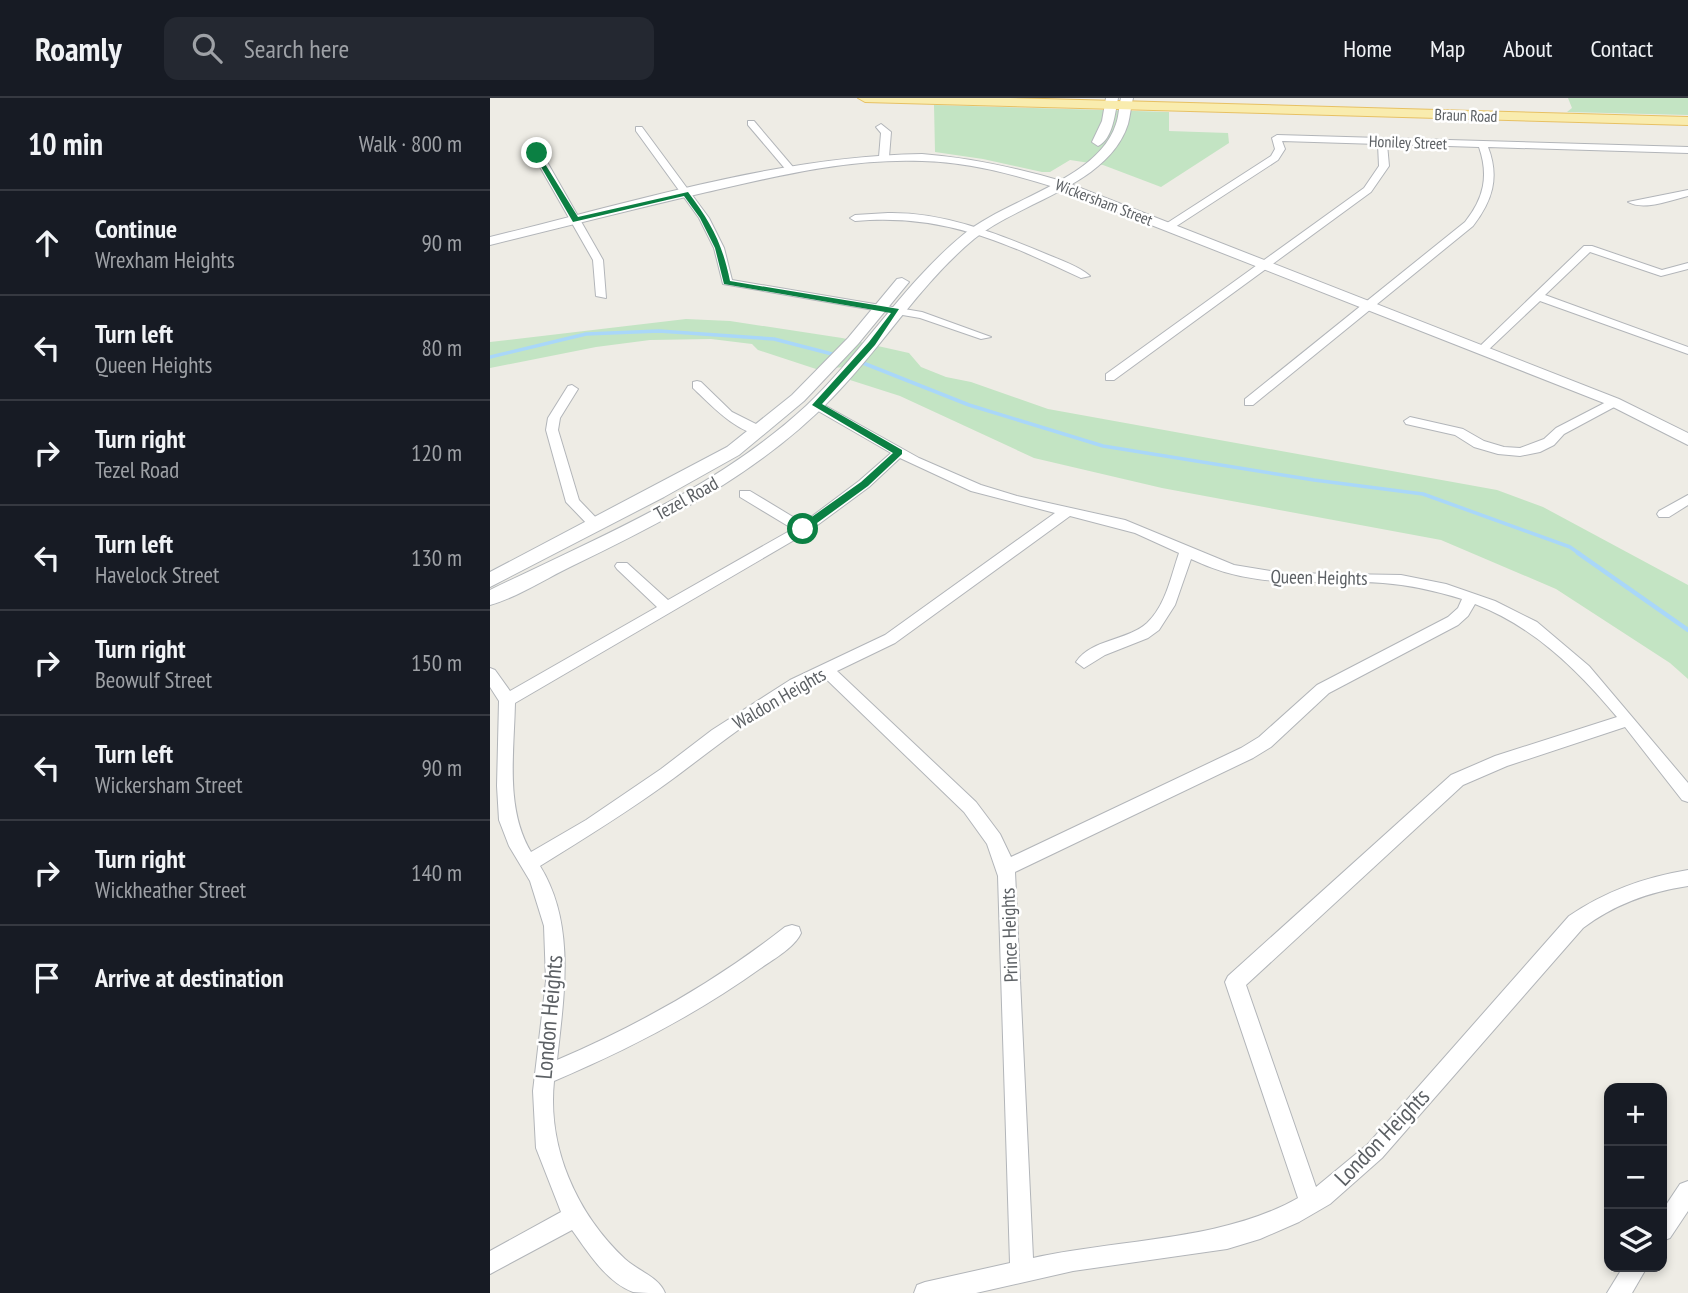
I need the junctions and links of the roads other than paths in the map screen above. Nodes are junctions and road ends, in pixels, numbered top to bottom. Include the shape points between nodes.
1 (865, 98) edge
2 (1119, 102) edge
3 (1688, 121) edge
4 (751, 123) dead end
5 (881, 127) dead end
6 (639, 129) dead end
7 (1382, 142) junction
8 (1483, 145) junction
9 (1688, 150) edge
10 (537, 153) dead end
11 (884, 157) junction
12 (790, 169) junction
13 (1055, 183) junction
14 (686, 193) junction
15 (1688, 193) edge
16 (1633, 202) dead end
17 (855, 218) dead end
18 (576, 220) junction
19 (1168, 227) junction
20 (968, 230) junction
21 (490, 241) edge
22 (1264, 265) junction
23 (1688, 266) edge
24 (1085, 275) dead end
25 (602, 296) dead end
26 (1538, 296) junction
27 (1367, 306) junction
28 (879, 308) junction
29 (896, 311) junction
30 (985, 337) dead end
31 (1482, 350) junction
32 (1688, 351) edge
33 (839, 356) junction
34 (857, 360) junction
35 (1110, 377) dead end
36 (696, 385) dead end
37 (572, 389) dead end
38 (1249, 402) dead end
39 (1614, 402) junction
40 (817, 405) junction
41 (1410, 421) dead end
42 (760, 431) junction
43 (1688, 440) edge
44 (899, 452) junction
45 (745, 494) dead end
46 (1688, 499) edge
47 (1065, 513) junction
48 (1664, 514) dead end
49 (596, 525) junction
50 (803, 529) junction
51 (1186, 552) junction
52 (622, 566) dead end
53 (490, 580) edge
54 (1471, 597) junction
55 (490, 598) edge
56 (668, 608) junction
57 (1084, 662) dead end
58 (826, 670) junction
59 (490, 674) edge
60 (507, 700) junction
61 (1627, 720) junction
62 (1688, 795) edge
63 (529, 863) junction
64 (1006, 868) junction
65 (1688, 878) edge
66 (792, 933) dead end
67 (545, 1074) junction
68 (1688, 1192) edge
69 (1311, 1203) junction
70 (575, 1216) junction
71 (1667, 1223) edge
72 (490, 1263) edge
73 (1022, 1272) junction
74 (1633, 1272) edge
75 (654, 1293) edge
76 (925, 1293) edge
77 (1618, 1293) edge

1 - 2 main road, Braun Road
2 - 3 main road, Braun Road
2 - 13 main road, Tezel Road via 1123,123 1110,146 1082,172
4 - 12 street
5 - 11 street via 886,132
6 - 14 street
7 - 8 street, Honiley Street
7 - 19 street, Honiley Street via 1276,138 1280,149 1269,163
7 - 22 street via 1384,166 1375,183
8 - 9 street, Honiley Street
8 - 27 street via 1492,172 1480,211 1461,232
10 - 18 street
11 - 12 street, Wickersham Street
11 - 13 street, Wickersham Street via 975,162
12 - 14 street, Wickersham Street
13 - 19 street, Wickersham Street
13 - 20 main road, Tezel Road
14 - 18 street, Wickersham Street
14 - 28 street via 719,248 727,282
15 - 16 street
17 - 20 street via 919,217
18 - 21 street, Wickersham Street
18 - 25 street via 598,260
19 - 22 street, Wickersham Street
20 - 24 street
20 - 28 main road, Tezel Road via 912,272
20 - 29 main road, Tezel Road
22 - 27 street, Wickersham Street
22 - 35 street
23 - 26 street via 1661,273 1588,248
26 - 31 street
26 - 32 street
27 - 31 street, Wickersham Street
27 - 38 street
28 - 29 street
28 - 33 main road, Tezel Road
29 - 30 street via 932,317
29 - 34 main road, Tezel Road
31 - 39 street, Wickersham Street
33 - 34 street
33 - 42 main road, Tezel Road
34 - 40 main road, Tezel Road
36 - 42 street via 728,415
37 - 49 street via 552,430 573,502
39 - 41 street via 1560,431 1549,442 1520,452
39 - 43 street, Wickersham Street
40 - 44 street, Queen Heights
40 - 55 main road, Tezel Road via 755,458 666,510
42 - 49 main road, Tezel Road via 733,451
44 - 47 street, Queen Heights via 977,488
44 - 50 street
45 - 50 street
46 - 48 street
47 - 51 street, Queen Heights via 1141,530
47 - 58 street, Waldon Heights via 912,624
49 - 53 main road, Tezel Road
50 - 56 street
51 - 54 street, Queen Heights via 1223,568 1260,576 1401,580
51 - 57 street via 1166,613 1158,623
52 - 56 street
54 - 61 street, Queen Heights via 1535,629 1569,654
54 - 64 street via 1453,621 1323,689 1247,753
56 - 60 street
58 - 63 street, Waldon Heights via 756,709
58 - 64 street, Prince Heights via 976,815 995,840
59 - 60 street
60 - 63 street, London Heights via 508,820
61 - 62 street, Queen Heights
61 - 69 street via 1457,780 1235,982
63 - 67 street, London Heights via 547,901 555,953
64 - 73 street, Prince Heights
65 - 69 street, London Heights via 1626,893 1576,922 1375,1151
66 - 67 street via 728,982 670,1017
67 - 70 street, London Heights via 547,1147
68 - 71 street
69 - 73 street, London Heights via 1227,1238
70 - 72 street
70 - 75 street, London Heights via 600,1251
73 - 76 street, London Heights
74 - 77 street

